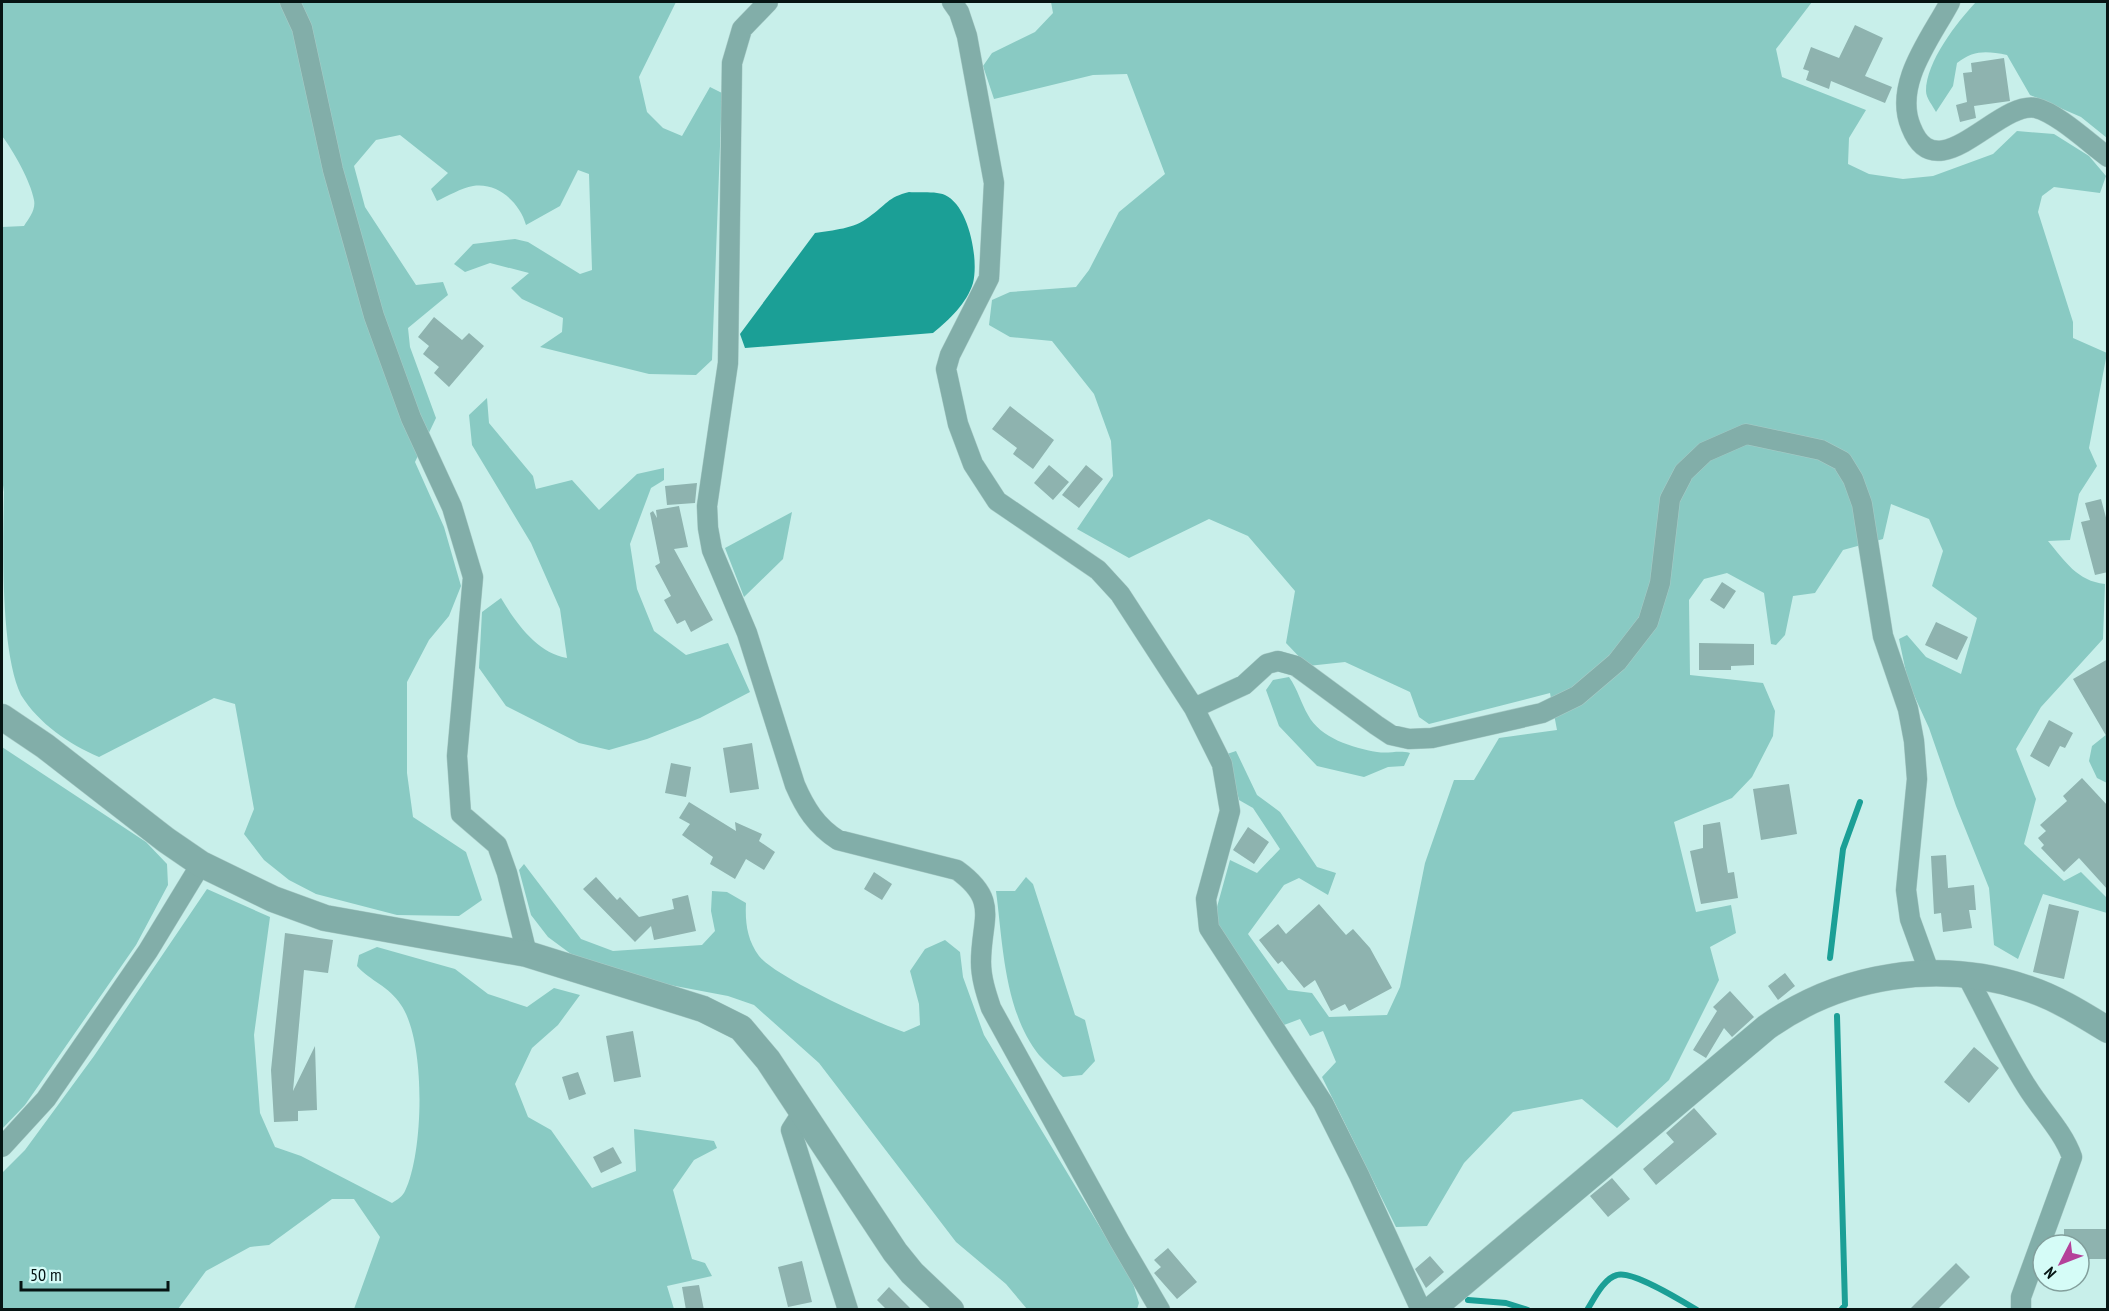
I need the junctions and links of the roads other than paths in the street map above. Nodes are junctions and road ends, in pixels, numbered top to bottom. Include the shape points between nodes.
1 (290, 2) edge
2 (768, 2) edge
3 (952, 2) edge
4 (1950, 2) edge
5 (2108, 157) edge
6 (1194, 708) junction
7 (2, 717) edge
8 (201, 864) junction
9 (527, 954) junction
10 (1930, 974) junction
11 (1966, 976) junction
12 (2108, 1030) edge
13 (802, 1113) junction
14 (2, 1147) edge
15 (848, 1310) edge
16 (951, 1310) edge
17 (1161, 1310) edge
18 (1421, 1310) edge
19 (1431, 1310) edge
20 (2021, 1310) edge

1 - 9 street via 302,28 333,170 374,316 411,418 452,507 473,577 457,756 461,814 497,845
2 - 17 street via 742,29 732,63 728,363 708,506 712,550 747,633 805,808 838,840 957,870 982,895 987,917 981,962 991,1008
3 - 6 street via 968,36 994,183 989,278 946,369 958,424 973,464 997,501 1098,570 1120,594
4 - 5 street via 1905,92 1911,129 1920,142 1929,149 1949,150 2003,117 2034,108 2049,113
6 - 10 street via 1244,685 1267,664 1278,661 1296,666 1391,735 1409,739 1432,738 1542,713 1577,696 1617,662 1648,622 1660,583 1670,499 1684,472 1705,452 1746,434 1821,450 1842,461 1862,504 1883,636 1908,709 1917,779 1906,890 1910,919
6 - 18 street via 1222,764 1230,811 1206,899 1209,928 1323,1103
7 - 8 street
8 - 9 street via 243,887 325,918
8 - 14 street via 148,951 46,1099
9 - 13 street via 703,1009 741,1028 768,1060
10 - 11 street
10 - 19 street via 1904,974 1857,984 1790,1011
11 - 12 street via 2026,988
11 - 20 street via 2005,1051 2072,1157 2021,1298
13 - 15 street via 791,1130
13 - 16 street via 895,1252

